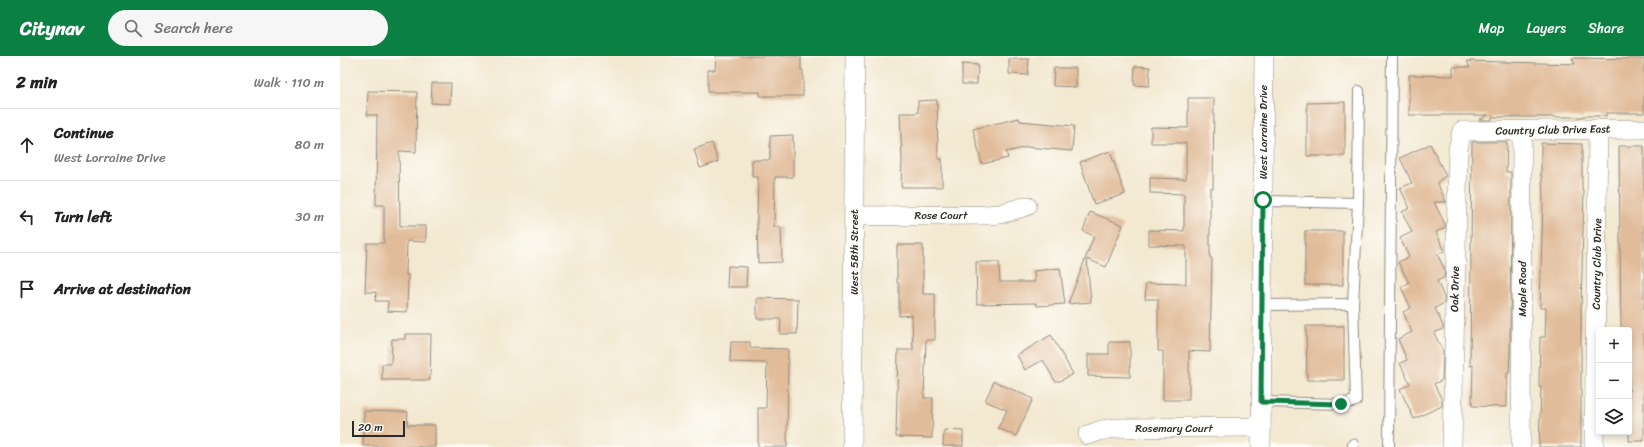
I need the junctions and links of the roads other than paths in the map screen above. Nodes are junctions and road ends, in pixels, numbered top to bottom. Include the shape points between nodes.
1 (855, 56) edge
2 (1264, 56) edge
3 (1392, 56) edge
4 (1359, 91) dead end
5 (1644, 129) edge
6 (1598, 130) junction
7 (1462, 131) joint
8 (1522, 131) junction
9 (1263, 200) junction
10 (1358, 203) junction
11 (1027, 206) dead end
12 (854, 216) junction
13 (1353, 304) junction
14 (1262, 305) junction
15 (1261, 402) junction
16 (1261, 427) junction
17 (1088, 435) dead end
18 (852, 447) edge
19 (1261, 447) edge
20 (1389, 447) edge
21 (1452, 447) edge
22 (1521, 447) edge
23 (1594, 447) edge

1 - 12 street, West 58th Street
2 - 9 street, West Lorraine Drive
3 - 20 lane
4 - 10 lane
5 - 6 street, Country Club Drive East
6 - 8 street, Country Club Drive East
6 - 23 street, Country Club Drive
7 - 8 street, Country Club Drive East
7 - 21 street, Oak Drive via 1458,149
8 - 22 street, Maple Road
9 - 10 lane
9 - 14 street, West Lorraine Drive
10 - 13 lane
11 - 12 street, Rose Court via 1000,214 985,215
12 - 18 street, West 58th Street
13 - 14 lane
13 - 15 lane via 1356,401 1341,404
14 - 15 street, West Lorraine Drive
15 - 16 street, West Lorraine Drive
16 - 17 street, Rosemary Court via 1116,428
16 - 19 street, West Lorraine Drive

